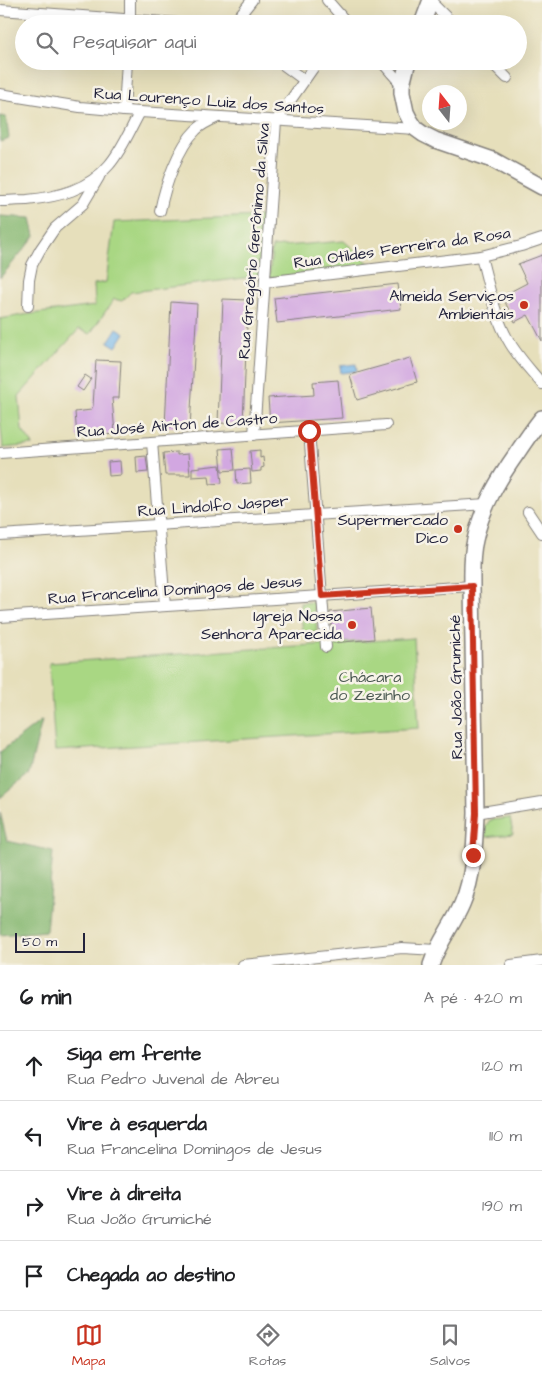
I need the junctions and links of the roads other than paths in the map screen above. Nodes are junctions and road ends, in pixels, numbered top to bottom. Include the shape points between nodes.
1 (130, 0) edge
2 (252, 0) edge
3 (327, 0) edge
4 (431, 1) edge
5 (0, 10) edge
6 (59, 15) edge
7 (130, 15) edge
8 (240, 15) edge
9 (339, 15) edge
10 (426, 15) edge
11 (444, 15) edge
12 (126, 70) edge
13 (290, 70) edge
14 (311, 70) edge
15 (389, 70) edge
16 (406, 70) edge
17 (499, 70) edge
18 (507, 78) dead end
19 (304, 80) junction
20 (402, 85) junction
21 (0, 94) edge
22 (124, 112) junction
23 (140, 112) junction
24 (217, 117) junction
25 (276, 121) junction
26 (416, 129) junction
27 (100, 174) junction
28 (542, 187) edge
29 (0, 201) edge
30 (160, 211) dead end
31 (542, 239) edge
32 (481, 256) junction
33 (265, 282) junction
34 (28, 306) dead end
35 (542, 384) edge
36 (542, 418) edge
37 (386, 425) dead end
38 (309, 431) junction
39 (254, 434) junction
40 (152, 442) junction
41 (0, 453) edge
42 (487, 504) junction
43 (528, 512) dead end
44 (315, 515) junction
45 (158, 525) junction
46 (542, 533) edge
47 (0, 535) edge
48 (472, 586) junction
49 (322, 596) junction
50 (165, 606) junction
51 (0, 617) edge
52 (326, 647) dead end
53 (542, 802) edge
54 (476, 813) junction
55 (436, 950) junction
56 (542, 961) edge
57 (243, 965) edge
58 (431, 965) edge
59 (510, 965) edge

1 - 7 street
2 - 8 street
3 - 9 street
4 - 10 main road
4 - 11 street
5 - 6 street
12 - 22 street
13 - 19 street
14 - 19 street, Rua Gregório Gerônimo da Silva
15 - 20 street
16 - 20 main road
17 - 18 street
19 - 25 street, Rua Gregório Gerônimo da Silva
20 - 26 main road via 406,112
21 - 22 street, Rua Lourenço Luiz dos Santos
22 - 23 street, Rua Lourenço Luiz dos Santos
23 - 24 street, Rua Lourenço Luiz dos Santos
23 - 27 street via 115,157
24 - 25 street, Rua Lourenço Luiz dos Santos
24 - 30 street via 194,131 187,142 168,179
25 - 26 street, Rua Lourenço Luiz dos Santos
25 - 33 street, Rua Gregório Gerônimo da Silva
26 - 28 main road via 435,140 501,164
27 - 29 street via 84,186 60,195
27 - 34 street via 82,204 55,228 32,264
31 - 32 street, Rua Otildes Ferreira da Rosa
32 - 33 street, Rua Otildes Ferreira da Rosa
32 - 35 street via 505,334
33 - 39 street, Rua Gregório Gerônimo da Silva
36 - 42 main road, Rua João Grumiché via 499,479
37 - 38 street, Rua José Airton de Castro
38 - 39 street, Rua José Airton de Castro
38 - 44 street
39 - 40 street, Rua José Airton de Castro
40 - 41 street, Rua José Airton de Castro
40 - 45 street
42 - 44 street, Rua Lindolfo Jasper
42 - 48 main road, Rua João Grumiché via 475,539
43 - 46 street
44 - 45 street, Rua Lindolfo Jasper
44 - 49 street
45 - 47 street, Rua Lindolfo Jasper
45 - 50 street
48 - 49 street, Rua Francelina Domingos de Jesus
48 - 54 main road, Rua João Grumiché
49 - 50 street, Rua Francelina Domingos de Jesus
49 - 52 street
50 - 51 street, Rua Francelina Domingos de Jesus
53 - 54 street
54 - 55 main road, Rua João Grumiché via 467,891
55 - 57 street via 402,948
55 - 58 main road, Rua João Grumiché
56 - 59 street

